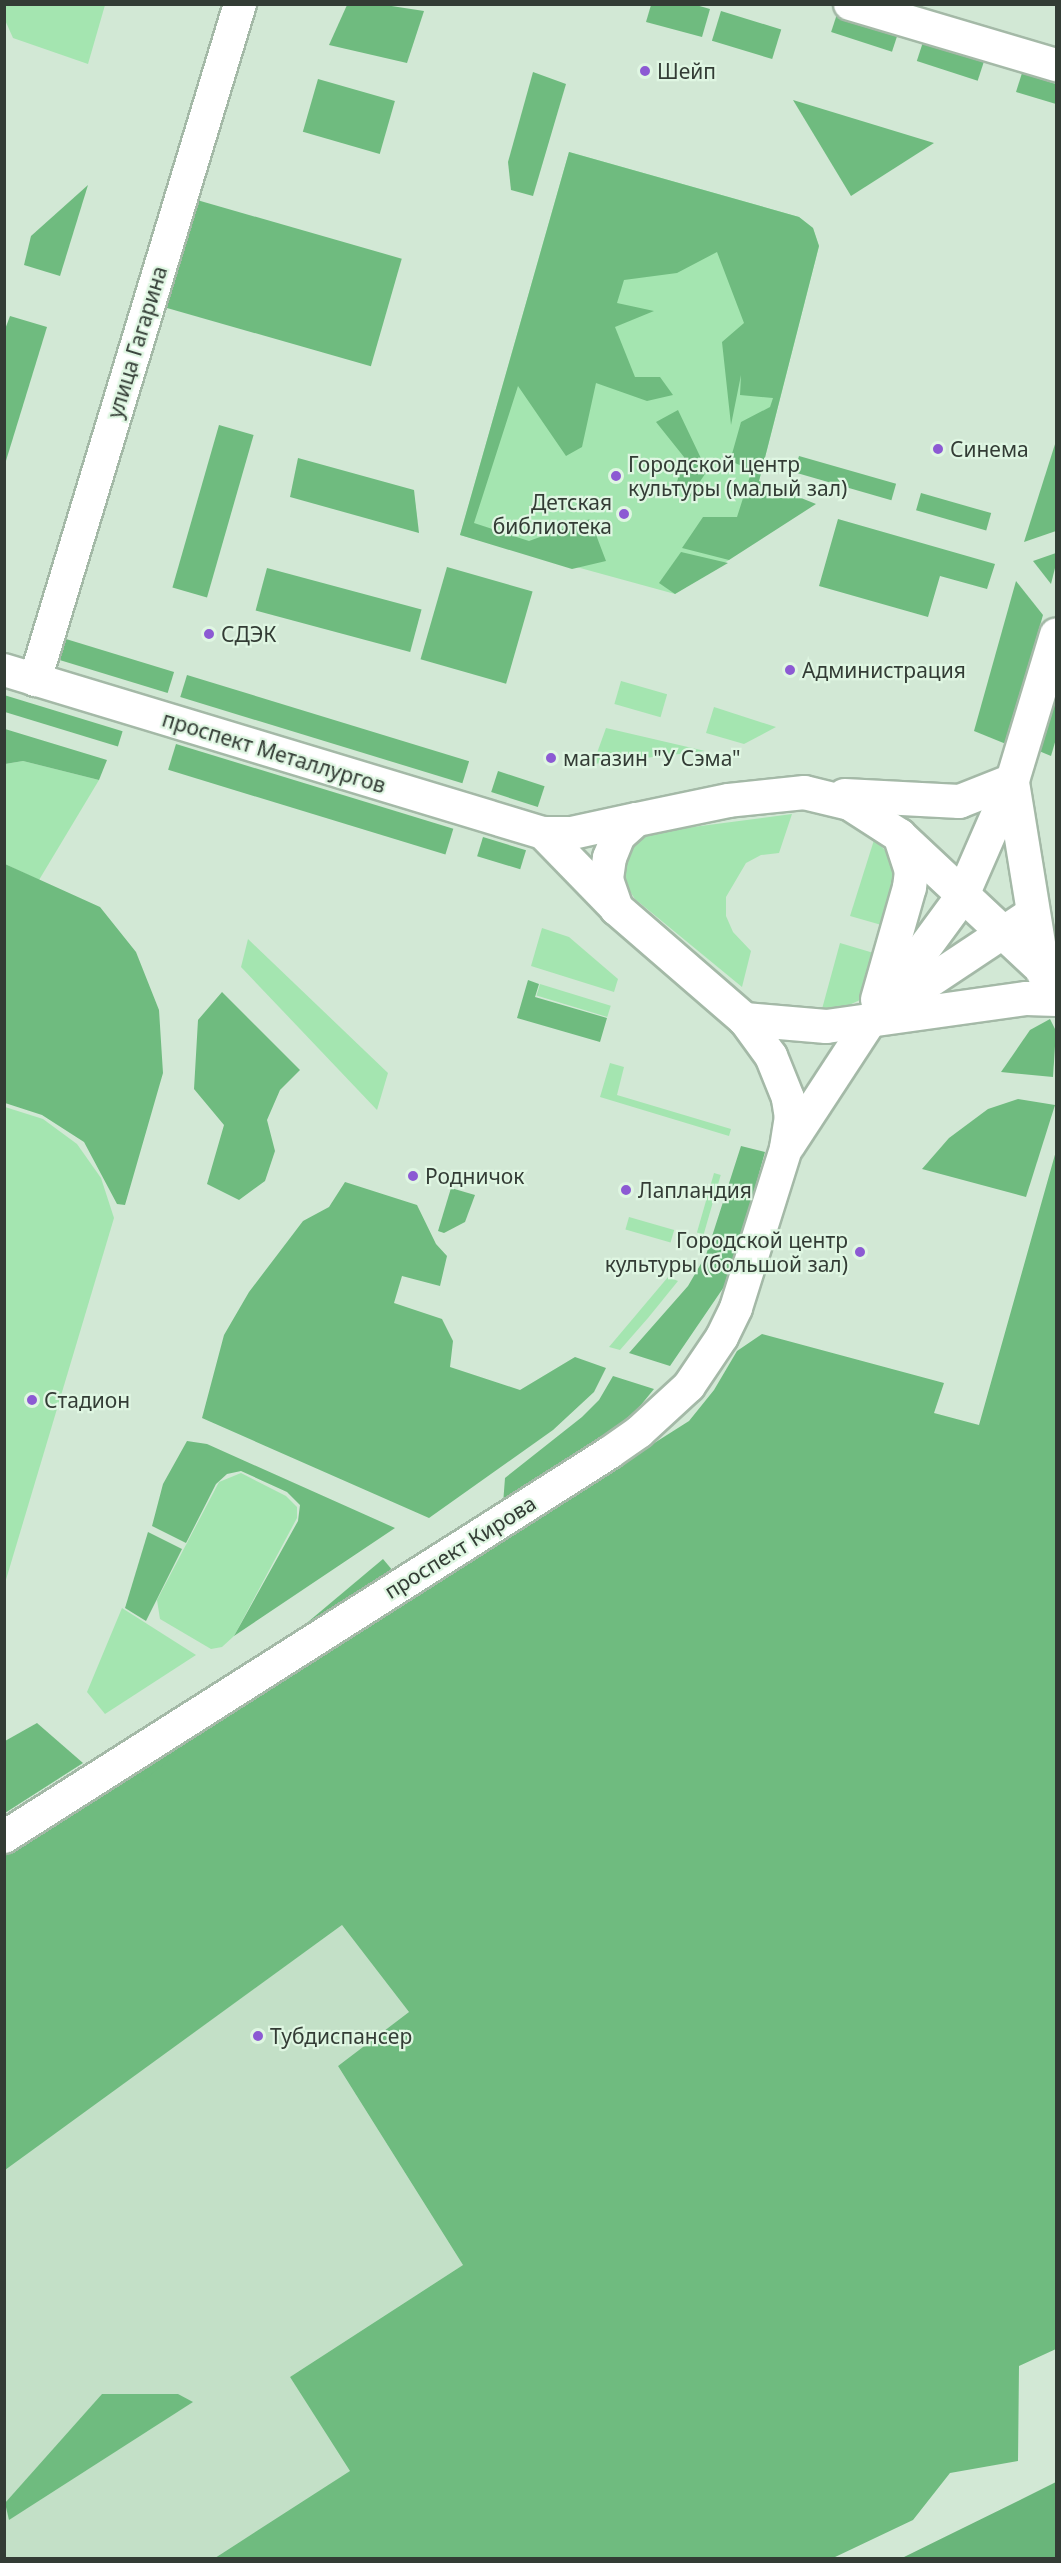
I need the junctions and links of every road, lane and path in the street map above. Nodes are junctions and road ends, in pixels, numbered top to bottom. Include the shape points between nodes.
1 (240, 4) edge
2 (850, 4) edge
3 (1056, 65) edge
4 (1056, 634) edge
5 (4, 670) edge
6 (35, 680) junction
7 (1012, 780) junction
8 (804, 792) junction
9 (636, 819) junction
10 (543, 833) junction
11 (899, 836) junction
12 (961, 897) junction
13 (616, 908) junction
14 (1032, 912) junction
15 (1002, 934) junction
16 (1045, 988) edge
17 (744, 1019) junction
18 (870, 1021) junction
19 (786, 1148) junction
20 (4, 1837) edge

1 - 6 main road, улица Гагарина
2 - 3 main road
4 - 7 main road
5 - 6 main road, проспект Металлургов
6 - 10 main road, проспект Металлургов
7 - 8 main road via 959,801
7 - 12 main road
7 - 14 main road
8 - 9 main road via 728,800
8 - 11 main road via 857,807
9 - 10 main road, проспект Металлургов via 572,833
9 - 13 main road via 618,835 609,857 606,879
10 - 13 main road, проспект Металлургов
11 - 12 main road
11 - 18 main road via 911,871 909,887
12 - 15 main road
12 - 18 main road
13 - 17 main road
14 - 15 main road
14 - 16 main road
15 - 16 main road
15 - 18 main road
16 - 18 main road
17 - 18 main road via 826,1026
17 - 19 main road via 771,1056 788,1098 791,1118
18 - 19 main road
19 - 20 main road, проспект Кирова via 745,1284 722,1337 688,1386 639,1432

